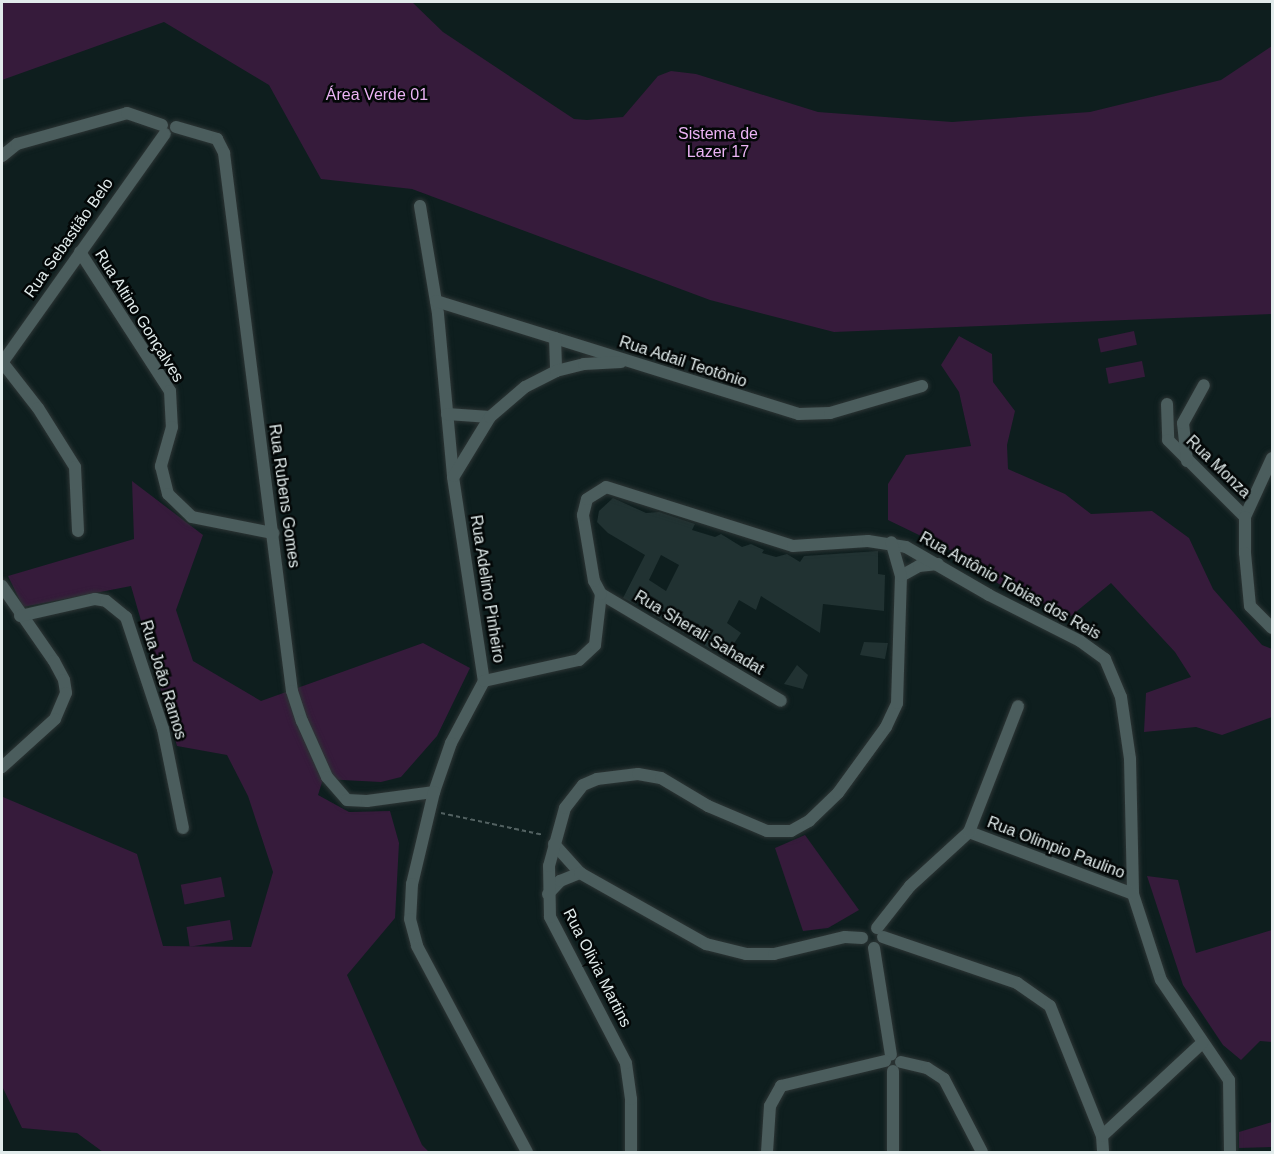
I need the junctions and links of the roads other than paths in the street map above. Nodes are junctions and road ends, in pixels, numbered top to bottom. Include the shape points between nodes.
1 (168, 128) junction
2 (2, 156) edge
3 (420, 206) dead end
4 (80, 252) junction
5 (436, 301) junction
6 (555, 338) junction
7 (2, 362) edge
8 (632, 362) junction
9 (556, 370) junction
10 (1204, 385) dead end
11 (922, 386) dead end
12 (1167, 404) dead end
13 (447, 414) junction
14 (490, 417) junction
15 (1272, 458) edge
16 (1187, 461) junction
17 (453, 477) junction
18 (1245, 517) junction
19 (78, 531) dead end
20 (273, 533) junction
21 (891, 542) junction
22 (938, 564) junction
23 (901, 576) junction
24 (2, 586) edge
25 (601, 594) junction
26 (20, 616) junction
27 (1272, 628) edge
28 (484, 681) junction
29 (781, 701) dead end
30 (1018, 706) dead end
31 (2, 767) edge
32 (434, 792) junction
33 (183, 828) dead end
34 (969, 832) junction
35 (555, 841) junction
36 (580, 873) junction
37 (548, 894) junction
38 (1133, 894) junction
39 (880, 932) junction
40 (862, 938) junction
41 (874, 948) junction
42 (1202, 1043) junction
43 (892, 1062) junction
44 (1102, 1136) junction
45 (527, 1152) edge
46 (631, 1152) edge
47 (768, 1152) edge
48 (893, 1152) edge
49 (982, 1152) edge
50 (1103, 1152) edge
51 (1230, 1152) edge

1 - 2 street, Rua Rubens Gomes via 127,113 17,144
1 - 4 street, Rua Sebastião Belo
1 - 20 street, Rua Rubens Gomes via 217,139 224,153
3 - 5 street, Rua Adelino Pinheiro
4 - 7 street, Rua Sebastião Belo
4 - 20 street, Rua Altino Gonçalves via 170,391 172,427 161,466 168,494 192,517
5 - 6 street, Rua Adail Teotônio
5 - 13 street, Rua Adelino Pinheiro
6 - 8 street, Rua Adail Teotônio
6 - 9 street
7 - 19 street via 38,408 75,467 79,483
8 - 9 street via 584,363
8 - 11 street, Rua Adail Teotônio via 799,414 830,413
9 - 14 street via 525,387
10 - 16 street via 1182,423
12 - 16 street, Rua Monza via 1168,440
13 - 14 street
13 - 17 street, Rua Adelino Pinheiro
14 - 17 street
15 - 18 street
16 - 18 street, Rua Monza
17 - 28 street, Rua Adelino Pinheiro
18 - 27 street via 1248,598 1256,616
20 - 32 street, Rua Rubens Gomes via 292,691 333,787 346,800 357,802
21 - 22 street, Rua Antônio Tobias dos Reis
21 - 23 street, Rua Olivia Martins
21 - 25 street, Rua Antônio Tobias dos Reis via 793,546 606,487 587,499 583,515 594,581
22 - 23 street via 920,566
22 - 38 street, Rua Antônio Tobias dos Reis via 1080,641 1105,659 1116,678 1125,714
23 - 35 street, Rua Olivia Martins via 900,683 893,717 838,793 809,821 791,831 767,831 708,807 661,778 638,774 583,785 572,795
24 - 26 street
25 - 28 street, Rua Antônio Tobias dos Reis via 598,634 588,654 568,664
25 - 29 street, Rua Sherali Sahadat
26 - 31 street via 54,660 66,693 55,719
26 - 33 street, Rua João Ramos via 94,599 106,601 126,617 163,729
28 - 32 street, Rua Adelino Pinheiro via 451,743
30 - 34 street
32 - 45 street, Rua Adelino Pinheiro via 412,884 410,919 415,937
34 - 38 street, Rua Olimpio Paulino
34 - 39 street via 910,886
35 - 36 street
35 - 37 street, Rua Olivia Martins
36 - 37 street via 560,881
36 - 40 street via 706,944 746,954 774,954 845,937
37 - 46 street, Rua Olivia Martins via 550,917 626,1063
38 - 42 street, Rua Antônio Tobias dos Reis via 1161,980
39 - 40 street via 867,929
39 - 41 street
39 - 44 street via 1035,992 1050,1006 1062,1030
40 - 41 street via 866,946
41 - 43 street
42 - 44 street
42 - 51 street, Rua Antônio Tobias dos Reis via 1229,1080
43 - 47 street via 781,1086 770,1106
43 - 48 street
43 - 49 street via 927,1068 944,1079
44 - 50 street

